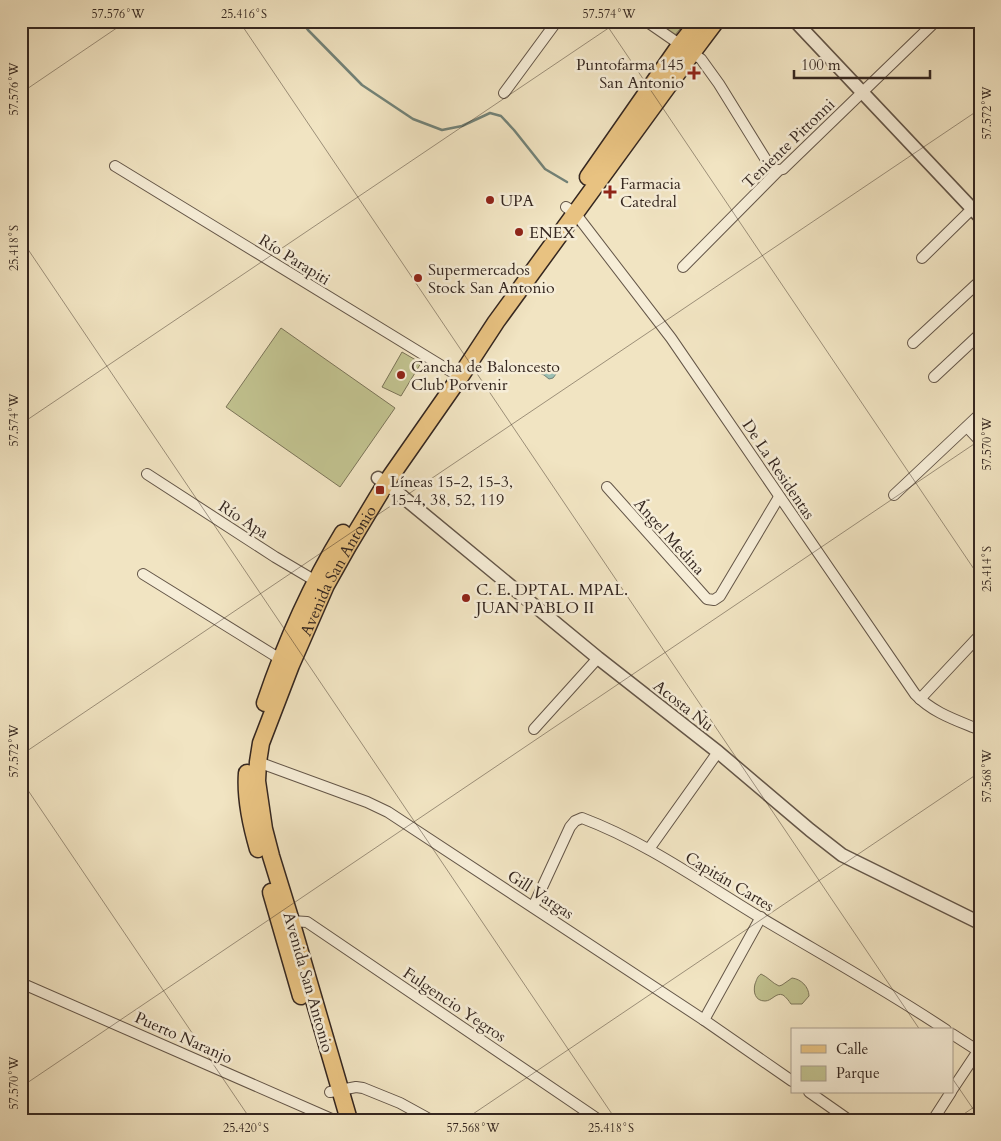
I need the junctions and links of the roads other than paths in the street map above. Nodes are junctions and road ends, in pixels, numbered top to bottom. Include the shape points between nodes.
1 (557, 21) edge
2 (646, 21) edge
3 (699, 21) edge
4 (716, 21) edge
5 (794, 21) edge
6 (936, 21) edge
7 (686, 48) junction
8 (862, 92) junction
9 (504, 93) dead end
10 (115, 166) dead end
11 (779, 170) junction
12 (977, 209) edge
13 (571, 210) junction
14 (922, 258) dead end
15 (683, 267) dead end
16 (980, 281) edge
17 (980, 334) edge
18 (913, 343) dead end
19 (455, 375) junction
20 (934, 377) dead end
21 (980, 414) edge
22 (966, 427) junction
23 (980, 441) edge
24 (147, 474) dead end
25 (382, 480) junction
26 (607, 487) dead end
27 (894, 496) dead end
28 (779, 497) junction
29 (143, 574) dead end
30 (321, 583) junction
31 (980, 635) edge
32 (598, 658) junction
33 (285, 662) junction
34 (920, 699) junction
35 (534, 729) dead end
36 (980, 730) edge
37 (718, 752) junction
38 (258, 762) junction
39 (649, 849) junction
40 (533, 907) junction
41 (761, 918) junction
42 (285, 922) junction
43 (980, 923) edge
44 (21, 982) edge
45 (704, 1020) junction
46 (943, 1028) edge
47 (954, 1035) edge
48 (979, 1050) edge
49 (791, 1080) edge
50 (954, 1088) edge
51 (335, 1091) junction
52 (812, 1094) edge
53 (950, 1094) edge
54 (846, 1119) edge
55 (334, 1120) edge
56 (339, 1120) edge
57 (349, 1120) edge
58 (431, 1120) edge
59 (599, 1120) edge
60 (933, 1120) edge

1 - 9 street
2 - 7 street
3 - 7 main road, Avenida San Antonio
4 - 7 main road, Avenida San Antonio
5 - 8 street
6 - 8 street, Teniente Pittonni
7 - 11 street via 701,59 771,168
7 - 13 main road, Avenida San Antonio
8 - 11 street, Teniente Pittonni
8 - 12 street
10 - 19 street, Río Parapiti
11 - 15 street, Teniente Pittonni
12 - 14 street
13 - 19 main road, Avenida San Antonio via 496,322
13 - 28 street, De La Residentas via 671,338
16 - 18 street
17 - 20 street
19 - 25 main road, Avenida San Antonio
21 - 22 street
22 - 23 street
22 - 27 street
24 - 30 street, Río Apa
25 - 30 main road, Avenida San Antonio via 348,546
25 - 32 street, Acosta Ñu
26 - 28 street, Ángel Medina via 707,599 714,600 720,596
28 - 34 street, De La Residentas
29 - 33 street
30 - 33 main road, Avenida San Antonio
31 - 34 street
32 - 35 street
32 - 37 street, Acosta Ñu
33 - 38 main road, Avenida San Antonio
33 - 42 main road, Avenida San Antonio via 252,741 246,780 252,828
34 - 36 street, De La Residentas via 938,713
37 - 39 street
37 - 43 street, Acosta Ñu via 842,856
38 - 40 street, Gill Vargas via 388,812
38 - 42 main road, Avenida San Antonio via 257,781 264,829
39 - 40 street, Capitán Cartes via 582,818 575,821
39 - 41 street, Capitán Cartes
40 - 45 street, Gill Vargas
41 - 45 street
41 - 46 street, Capitán Cartes
42 - 51 main road, Avenida San Antonio
42 - 59 street, Fulgencio Yegros via 306,922
44 - 55 street, Puerto Naranjo
45 - 49 street, Gill Vargas
47 - 48 street
48 - 50 street
51 - 56 main road, Avenida San Antonio
51 - 57 main road, Avenida San Antonio
51 - 58 street via 363,1088
52 - 54 street
53 - 60 street

